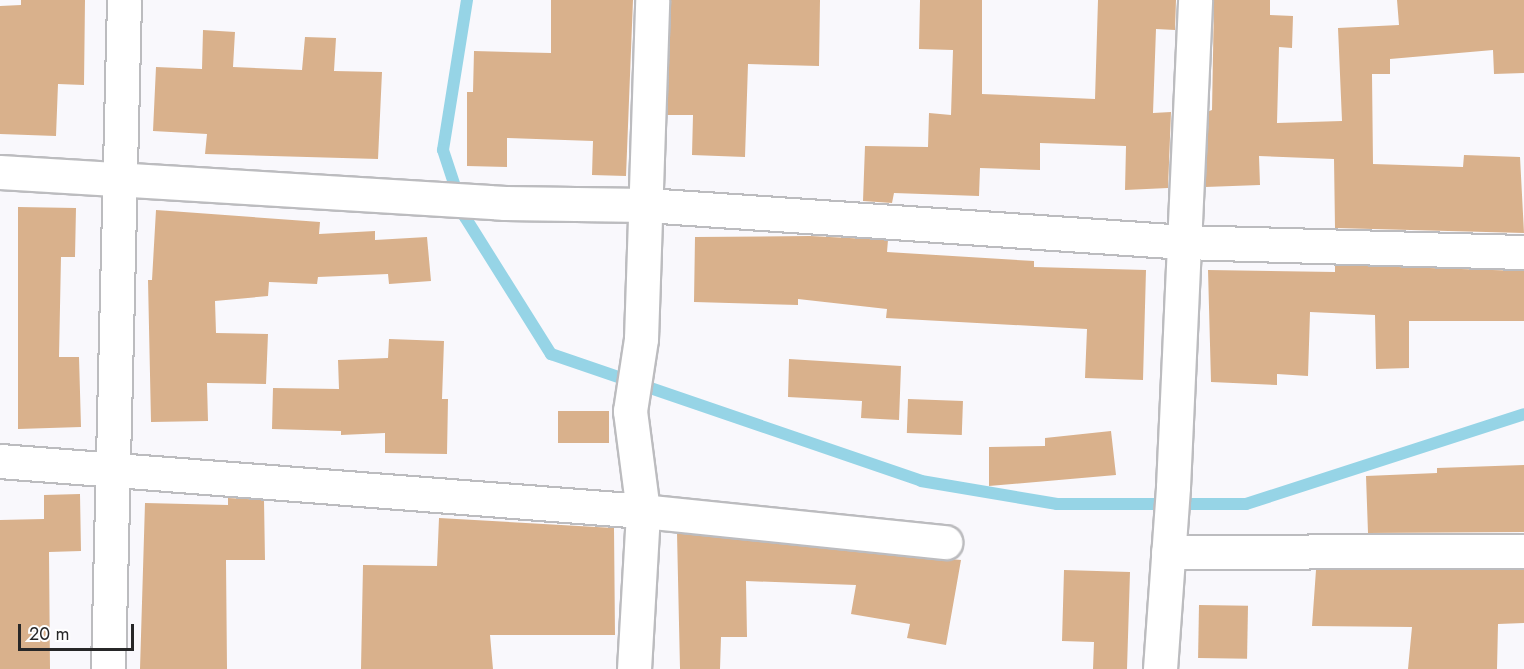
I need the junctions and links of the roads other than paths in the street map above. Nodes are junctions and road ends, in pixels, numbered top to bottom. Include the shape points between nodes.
1 (124, 0) edge
2 (652, 0) edge
3 (1195, 0) edge
4 (0, 172) edge
5 (120, 180) junction
6 (646, 205) junction
7 (1184, 242) junction
8 (1524, 252) edge
9 (0, 461) edge
10 (112, 468) junction
11 (643, 511) junction
12 (945, 542) dead end
13 (1524, 551) edge
14 (1168, 552) junction
15 (108, 669) edge
16 (634, 669) edge
17 (1160, 669) edge

1 - 5 street
2 - 6 street
3 - 7 street
4 - 5 street
5 - 6 street via 505,203
5 - 10 street
6 - 7 street
6 - 11 street via 641,339 630,411
7 - 8 street
7 - 14 street
9 - 10 street
10 - 11 street
10 - 15 street
11 - 12 street
11 - 16 street
13 - 14 street
14 - 17 street

